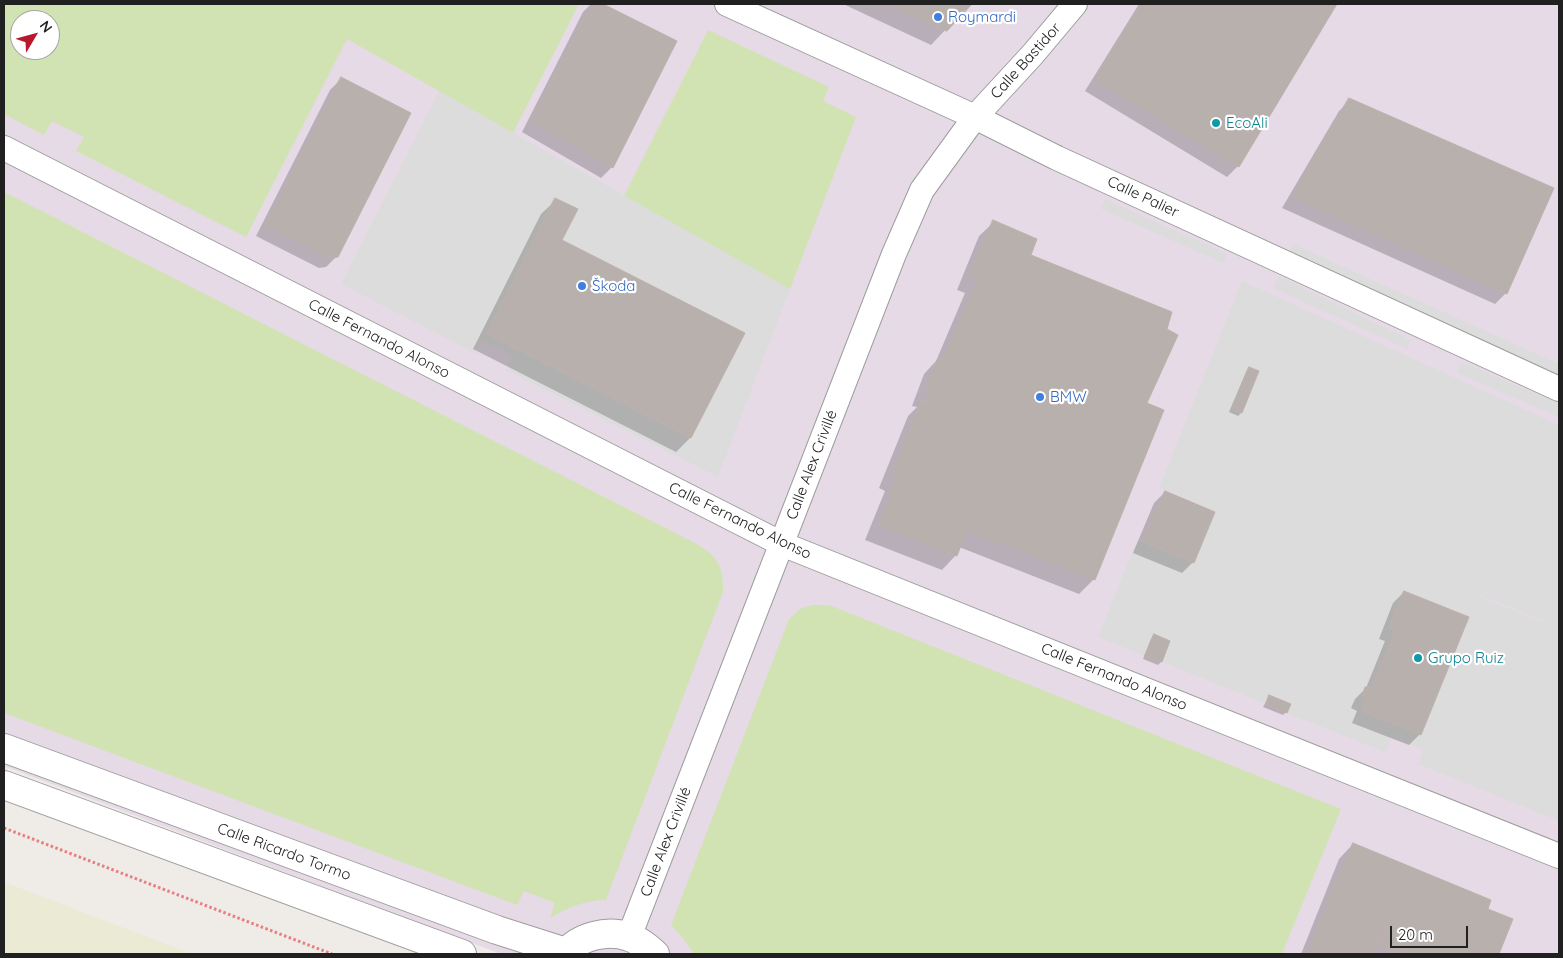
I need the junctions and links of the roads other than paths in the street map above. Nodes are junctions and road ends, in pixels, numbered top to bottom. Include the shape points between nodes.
1 (727, 4) edge
2 (1075, 4) edge
3 (975, 117) junction
4 (4, 148) edge
5 (1559, 389) edge
6 (782, 544) junction
7 (4, 748) edge
8 (4, 785) edge
9 (1559, 856) edge
10 (629, 937) junction
11 (566, 953) edge
12 (462, 954) edge
13 (655, 954) edge

1 - 3 street, Calle Palier
2 - 3 street, Calle Bastidor
3 - 5 street, Calle Palier via 1057,158
3 - 6 street, Calle Alex Crivillé via 922,190 894,254
4 - 6 street, Calle Fernando Alonso
6 - 9 street, Calle Fernando Alonso
6 - 10 street, Calle Alex Crivillé
7 - 11 street, Calle Ricardo Tormo
8 - 12 street
10 - 11 street via 595,935
10 - 13 street

